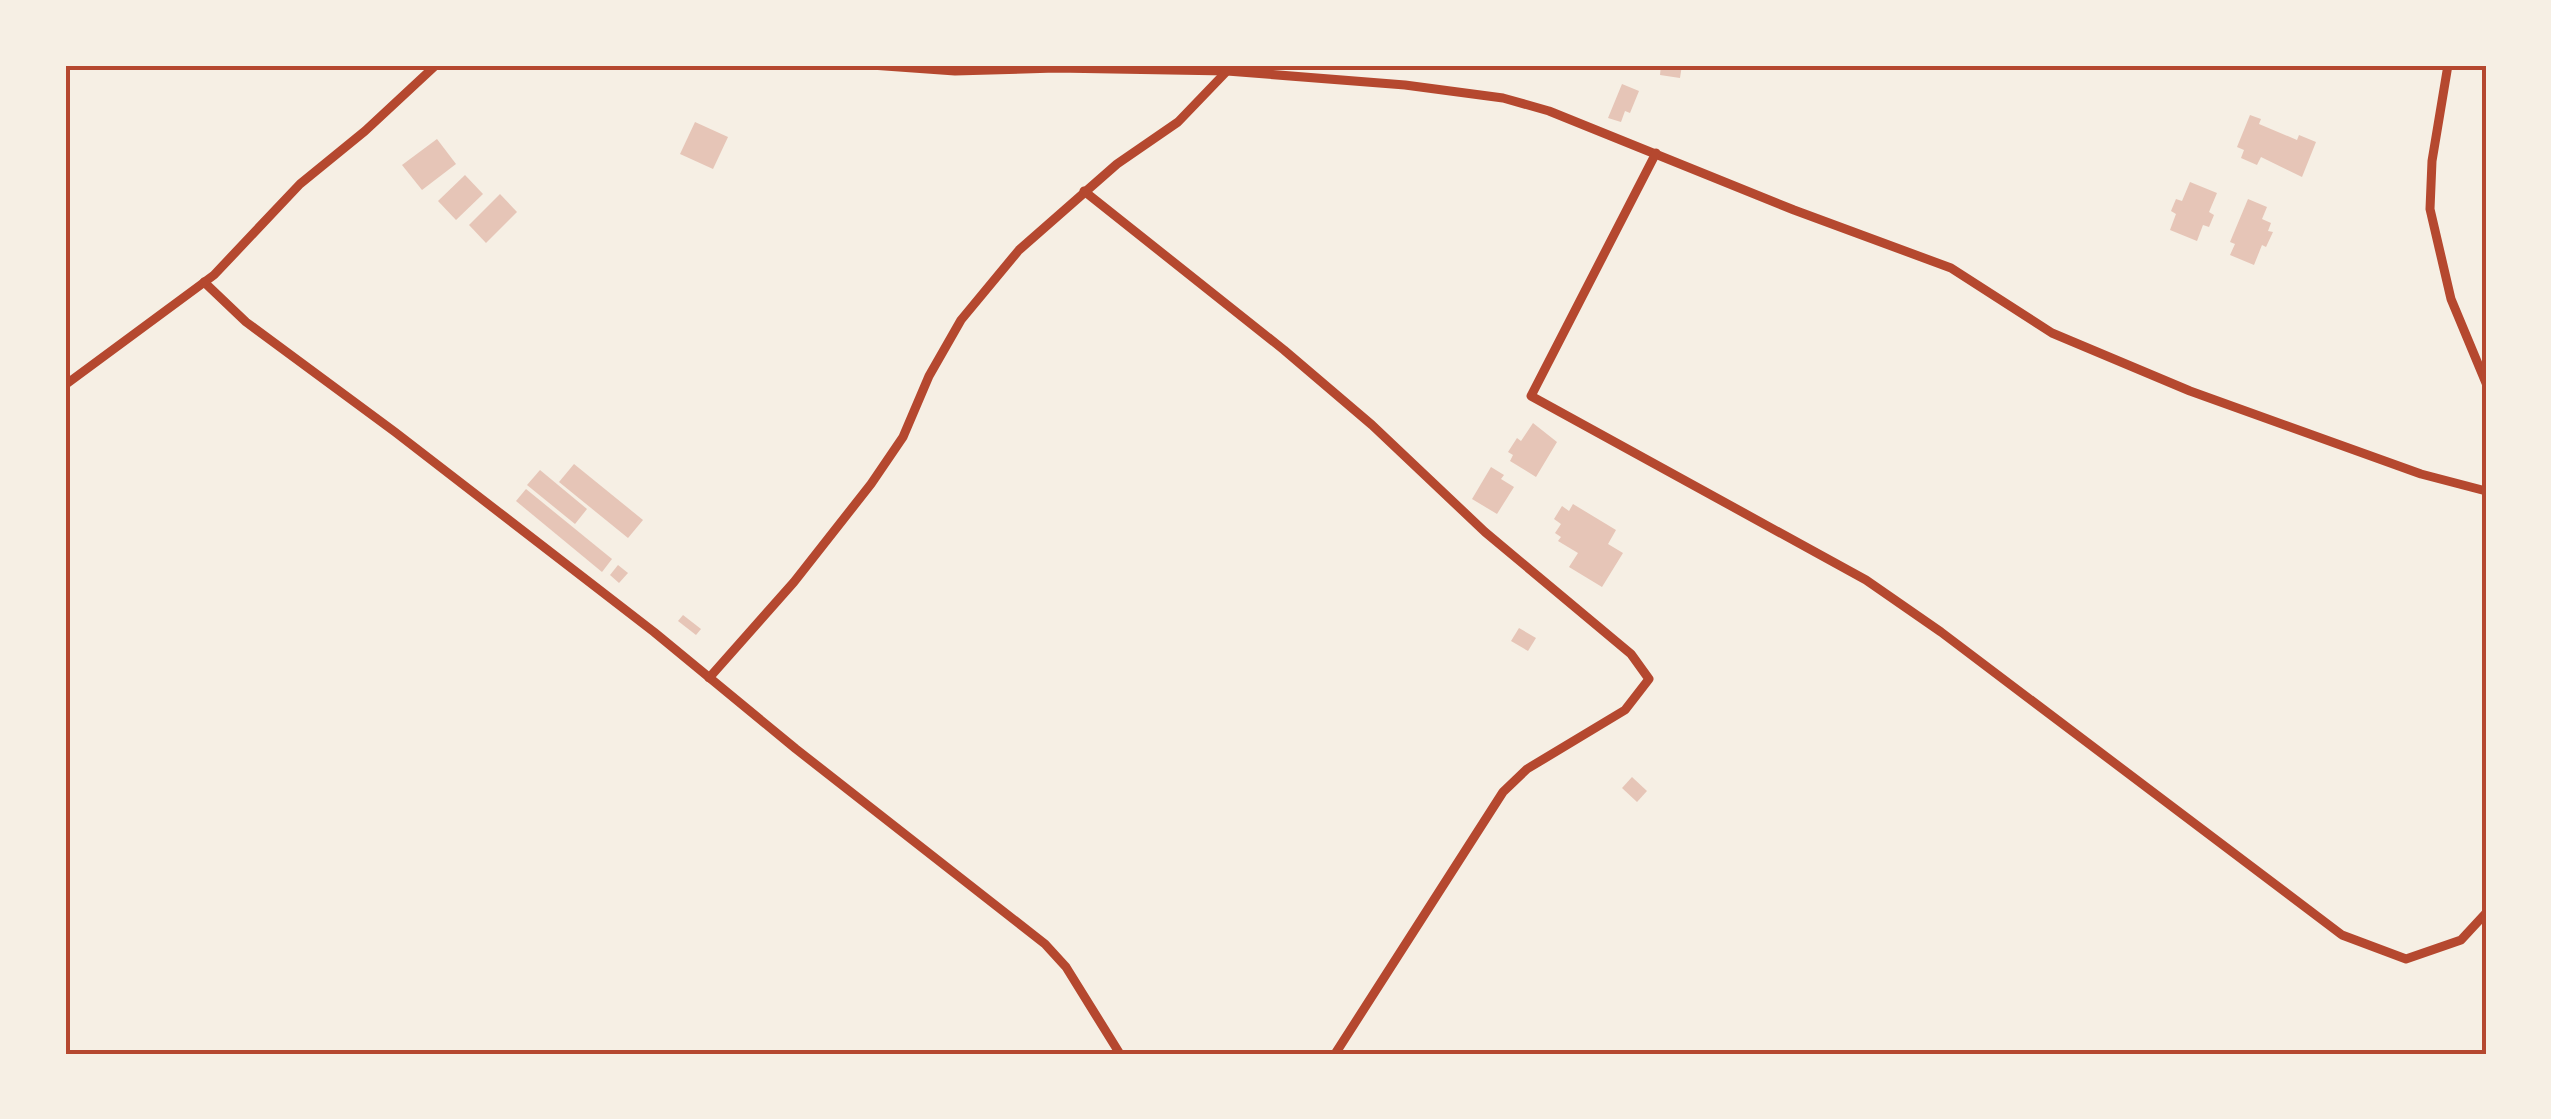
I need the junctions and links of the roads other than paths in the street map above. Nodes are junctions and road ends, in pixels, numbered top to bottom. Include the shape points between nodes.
1 (436, 65) edge
2 (871, 65) edge
3 (2448, 65) edge
4 (1227, 71) junction
5 (1656, 153) junction
6 (1084, 191) junction
7 (204, 282) junction
8 (2486, 383) edge
9 (65, 386) edge
10 (2486, 491) edge
11 (710, 678) junction
12 (2486, 913) edge
13 (1120, 1054) edge
14 (1335, 1054) edge

1 - 7 street via 300,184
2 - 4 street
3 - 8 street via 2430,209 2450,299
4 - 5 street via 1503,98
4 - 6 street via 1178,122
5 - 10 street via 1951,268 2052,333 2190,391
5 - 12 street via 1531,396 1866,580 2342,936 2406,959 2461,940
6 - 11 street via 1019,250 961,320 903,437 871,484
6 - 14 street via 1357,413 1631,654 1649,679 1625,710 1527,769 1504,792
7 - 9 street
7 - 11 street via 246,322
11 - 13 street via 1045,944

